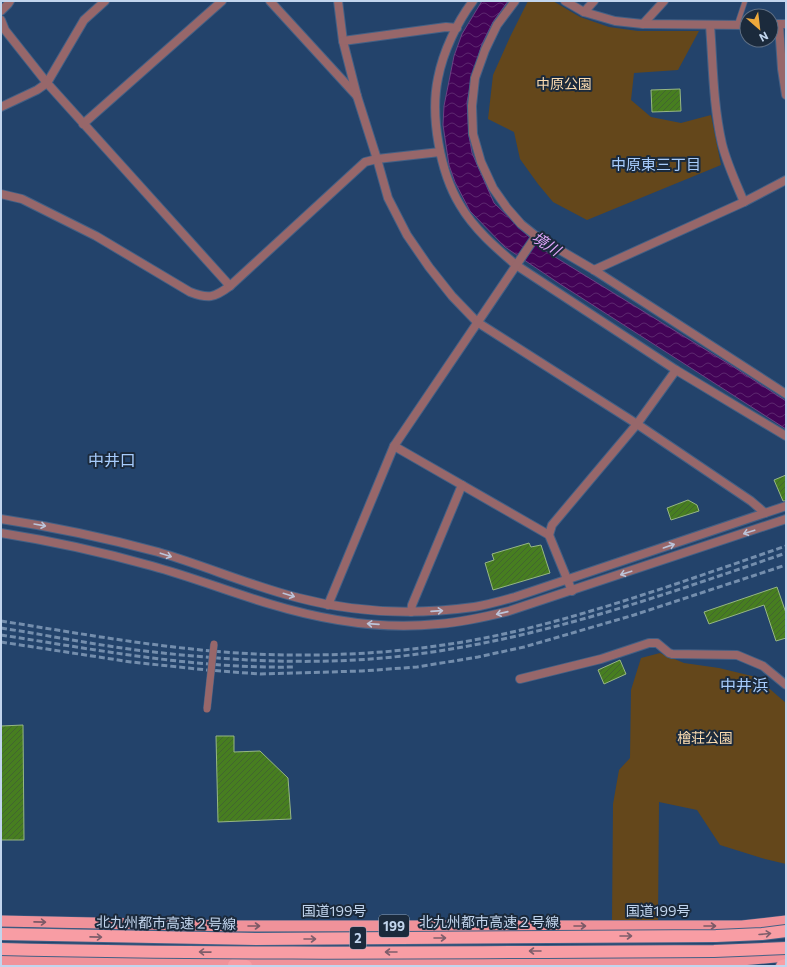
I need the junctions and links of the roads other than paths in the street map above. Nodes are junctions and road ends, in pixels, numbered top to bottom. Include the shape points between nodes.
1 (10, 1) edge
2 (105, 1) edge
3 (222, 1) edge
4 (270, 1) edge
5 (338, 1) edge
6 (473, 1) edge
7 (515, 1) edge
8 (565, 1) edge
9 (594, 1) edge
10 (664, 1) edge
11 (745, 1) edge
12 (1, 11) edge
13 (584, 12) junction
14 (1, 20) edge
15 (643, 24) junction
16 (779, 24) edge
17 (710, 25) junction
18 (737, 25) joint
19 (457, 28) junction
20 (343, 41) junction
21 (47, 83) junction
22 (786, 95) edge
23 (357, 96) junction
24 (1, 107) edge
25 (83, 124) junction
26 (440, 152) junction
27 (377, 159) junction
28 (786, 180) edge
29 (1, 194) edge
30 (744, 202) junction
31 (535, 237) junction
32 (517, 263) junction
33 (594, 270) junction
34 (230, 286) junction
35 (477, 322) junction
36 (676, 370) junction
37 (786, 394) edge
38 (636, 424) junction
39 (786, 436) edge
40 (394, 446) junction
41 (462, 486) junction
42 (786, 506) edge
43 (765, 513) junction
44 (1, 519) edge
45 (786, 519) edge
46 (1, 533) edge
47 (549, 535) junction
48 (567, 580) junction
49 (572, 591) junction
50 (328, 605) junction
51 (411, 612) junction
52 (214, 644) dead end
53 (520, 679) dead end
54 (786, 685) edge
55 (207, 710) dead end
56 (1, 921) edge
57 (786, 921) edge
58 (126, 924) junction
59 (742, 926) junction
60 (786, 932) edge
61 (1, 934) edge
62 (742, 940) dead end
63 (741, 947) dead end
64 (786, 948) edge
65 (1, 949) edge
66 (786, 956) edge
67 (1, 960) edge
68 (741, 963) edge
69 (121, 965) edge
70 (234, 965) edge
71 (786, 965) edge
72 (246, 966) edge
73 (782, 966) edge

1 - 12 street
2 - 21 street via 84,20
3 - 25 street
4 - 23 street
5 - 20 street
6 - 19 street
7 - 31 street via 488,43 475,78 473,134 481,162 493,188 507,208
8 - 13 street
9 - 13 street
10 - 15 street
11 - 18 lane
13 - 15 street via 615,21
14 - 21 street via 5,30
15 - 17 street
16 - 22 street
17 - 18 street
17 - 30 street via 718,124 725,152
19 - 20 street via 446,27
19 - 26 street via 444,55 438,79 436,130
20 - 23 street
21 - 24 street
21 - 25 street
23 - 27 street
25 - 34 street
26 - 27 street
26 - 32 street via 460,204 473,223 492,244
27 - 34 street via 365,162
27 - 35 street via 388,198 407,235 452,296
28 - 30 street
29 - 34 street via 22,199 96,236 190,292 211,297
30 - 33 street
31 - 32 street
31 - 33 street
32 - 35 street
32 - 36 street
33 - 37 street
35 - 38 street
35 - 40 street
36 - 38 street
36 - 39 street
38 - 43 street via 752,501
38 - 47 street via 552,525
40 - 41 street
40 - 50 street
41 - 47 street
41 - 51 street
42 - 43 street
48 -> 43 street
44 -> 50 street via 43,525 152,551 271,590
45 -> 49 street
49 -> 46 street via 479,619 436,624 364,623 324,617 271,604 152,566 97,552
47 - 48 street
48 - 49 street
51 -> 48 street via 475,606 515,597
50 - 51 street via 371,611
52 - 55 street, bridge
53 - 54 street via 601,659 649,643 657,644 672,654 737,655 763,666
56 -> 58 highway, 国道199号 / 199
57 - 59 highway, 国道199号 / 199
58 -> 59 highway, 国道199号 / 199
58 - 69 street
59 - 62 lane
61 -> 60 highway, 北九州都市高速２号線 / 2, bridge via 256,939 716,936
63 - 68 lane
64 -> 65 highway, 北九州都市高速２号線 / 2, bridge via 258,953
66 - 68 highway
67 - 69 highway
68 - 70 highway
69 - 70 highway
70 - 72 highway
71 - 73 highway

